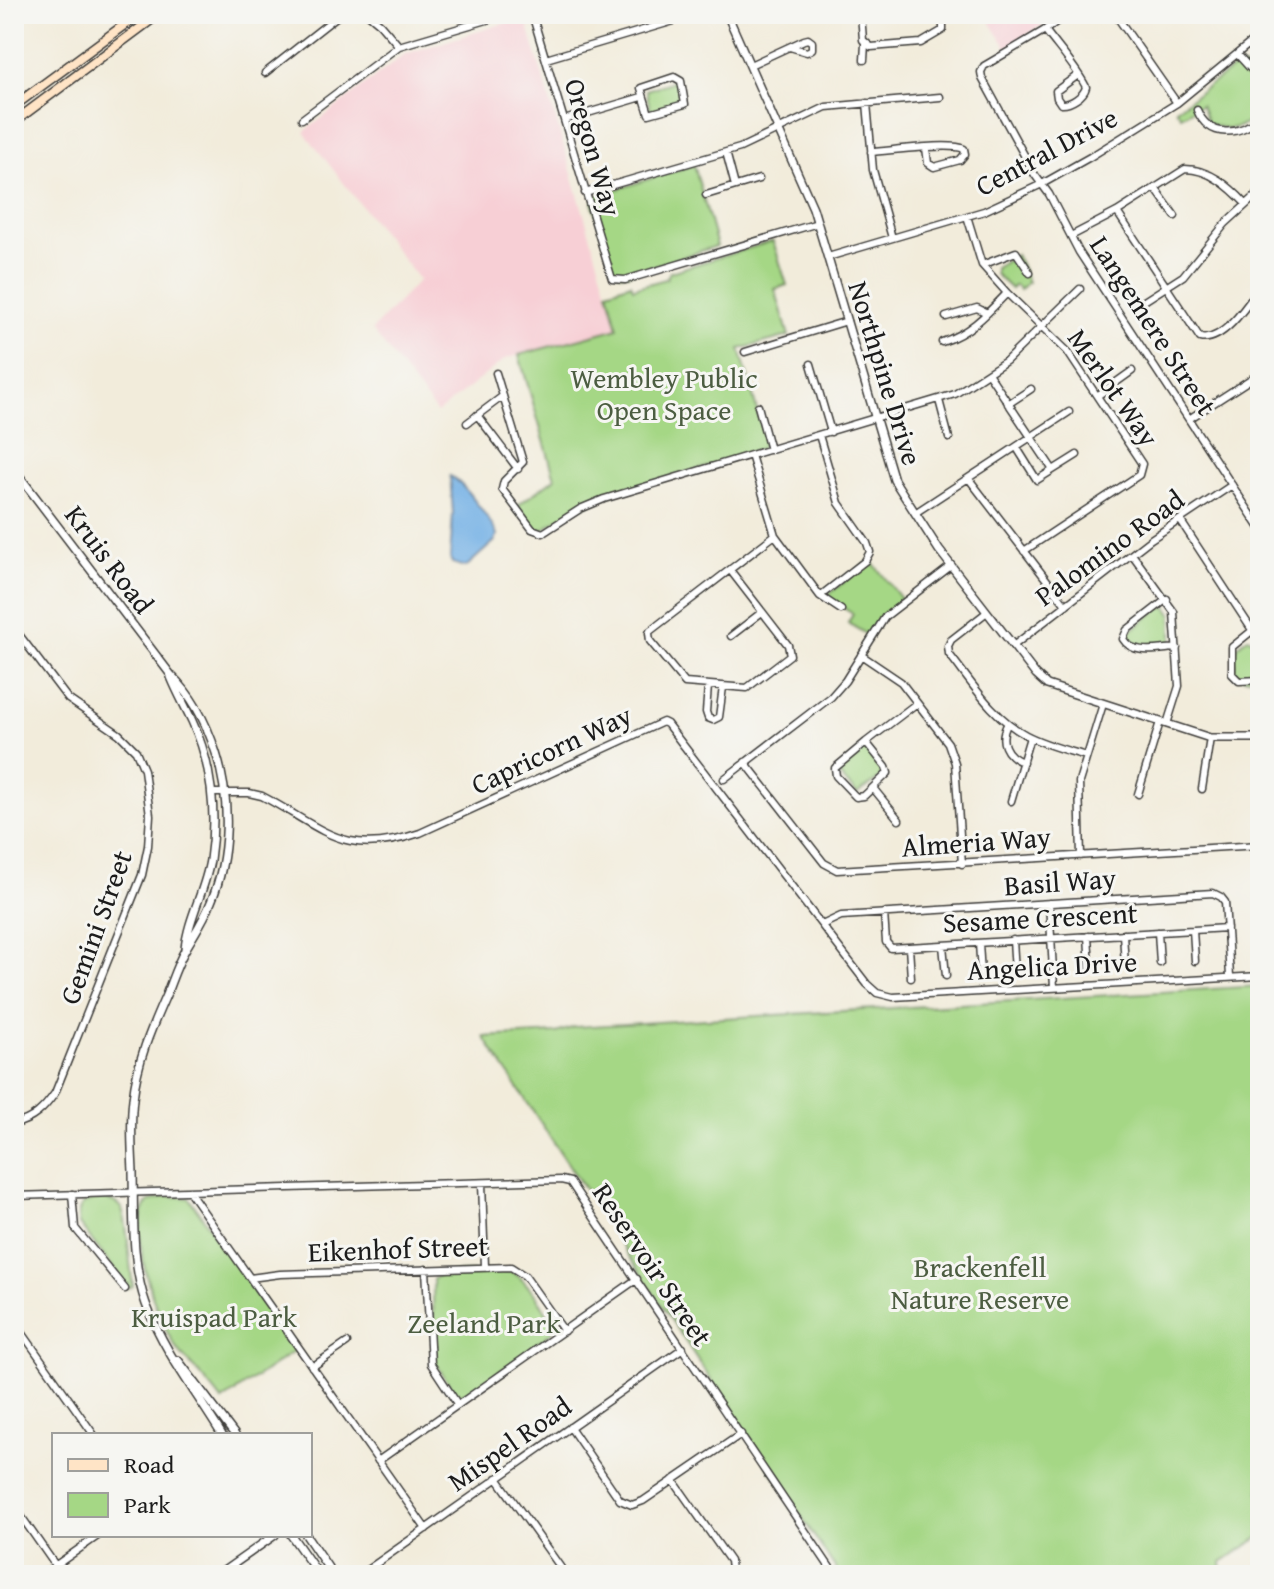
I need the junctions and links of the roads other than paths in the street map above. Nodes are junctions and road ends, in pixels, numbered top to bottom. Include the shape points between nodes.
1 (139, 14) edge
2 (159, 14) edge
3 (340, 14) edge
4 (368, 14) edge
5 (507, 14) edge
6 (532, 14) edge
7 (727, 14) edge
8 (861, 14) edge
9 (937, 14) edge
10 (1067, 14) edge
11 (1115, 14) edge
12 (677, 20) dead end
13 (1045, 30) junction
14 (1260, 35) edge
15 (865, 44) junction
16 (399, 46) junction
17 (790, 47) dead end
18 (1238, 55) junction
19 (546, 59) junction
20 (864, 60) dead end
21 (750, 65) junction
22 (265, 73) dead end
23 (1078, 75) junction
24 (1260, 79) edge
25 (642, 97) junction
26 (940, 97) dead end
27 (867, 103) junction
28 (1177, 103) junction
29 (14, 106) edge
30 (1197, 110) dead end
31 (1260, 117) edge
32 (302, 119) dead end
33 (564, 120) junction
34 (14, 122) edge
35 (779, 129) junction
36 (926, 148) junction
37 (726, 152) junction
38 (871, 152) junction
39 (759, 179) dead end
40 (1042, 184) junction
41 (735, 186) junction
42 (1155, 188) junction
43 (1260, 192) edge
44 (585, 193) junction
45 (706, 195) dead end
46 (1246, 204) junction
47 (1117, 212) junction
48 (967, 216) junction
49 (1175, 216) dead end
50 (818, 223) junction
51 (1071, 236) junction
52 (892, 238) junction
53 (828, 257) junction
54 (982, 265) junction
55 (1030, 273) dead end
56 (1166, 287) junction
57 (1260, 287) edge
58 (1080, 289) dead end
59 (1007, 293) junction
60 (1141, 303) dead end
61 (987, 313) junction
62 (946, 317) dead end
63 (847, 321) junction
64 (1040, 327) junction
65 (942, 342) dead end
66 (745, 352) dead end
67 (811, 364) dead end
68 (1132, 371) dead end
69 (496, 373) dead end
70 (988, 373) junction
71 (1260, 373) edge
72 (1031, 389) dead end
73 (503, 396) junction
74 (1097, 396) junction
75 (939, 400) junction
76 (1008, 404) junction
77 (758, 406) dead end
78 (1069, 412) dead end
79 (477, 415) junction
80 (875, 419) junction
81 (1189, 419) junction
82 (467, 423) dead end
83 (831, 432) junction
84 (819, 435) junction
85 (949, 438) dead end
86 (1031, 439) junction
87 (1017, 448) junction
88 (770, 450) junction
89 (751, 455) junction
90 (1077, 455) dead end
91 (14, 469) edge
92 (518, 469) junction
93 (1053, 470) junction
94 (969, 479) junction
95 (1232, 485) junction
96 (915, 513) junction
97 (1180, 520) junction
98 (1260, 528) edge
99 (775, 535) junction
100 (1024, 551) junction
101 (1132, 554) junction
102 (951, 566) junction
103 (730, 570) junction
104 (820, 596) junction
105 (1167, 599) junction
106 (1066, 605) junction
107 (841, 610) dead end
108 (762, 612) junction
109 (987, 612) junction
110 (14, 628) edge
111 (1253, 630) junction
112 (731, 636) dead end
113 (1260, 642) edge
114 (1013, 646) junction
115 (1177, 648) junction
116 (861, 655) junction
117 (171, 675) junction
118 (1260, 680) edge
119 (708, 686) junction
120 (723, 687) junction
121 (917, 703) junction
122 (1103, 704) junction
123 (1008, 723) junction
124 (1164, 723) junction
125 (1030, 737) junction
126 (1210, 738) junction
127 (1260, 738) edge
128 (866, 742) junction
129 (1086, 756) junction
130 (745, 762) junction
131 (1023, 762) junction
132 (724, 779) dead end
133 (873, 788) junction
134 (1202, 789) dead end
135 (225, 792) junction
136 (212, 793) junction
137 (1138, 794) dead end
138 (1011, 801) dead end
139 (899, 820) dead end
140 (1260, 845) edge
141 (1081, 856) junction
142 (962, 864) junction
143 (1049, 903) junction
144 (884, 913) junction
145 (822, 925) junction
146 (1227, 928) junction
147 (1193, 930) junction
148 (1158, 932) junction
149 (1123, 934) junction
150 (1088, 936) junction
151 (1051, 938) junction
152 (1013, 940) junction
153 (979, 943) junction
154 (943, 945) junction
155 (909, 947) junction
156 (184, 951) junction
157 (1195, 961) dead end
158 (1160, 963) dead end
159 (1125, 965) dead end
160 (1090, 967) dead end
161 (1015, 972) dead end
162 (981, 974) dead end
163 (1260, 974) edge
164 (946, 976) dead end
165 (1230, 976) junction
166 (911, 978) dead end
167 (1054, 987) junction
168 (877, 993) joint
169 (14, 1124) edge
170 (482, 1183) junction
171 (189, 1191) junction
172 (133, 1192) junction
173 (72, 1194) junction
174 (14, 1196) edge
175 (485, 1267) junction
176 (426, 1269) junction
177 (250, 1278) junction
178 (637, 1279) junction
179 (125, 1289) dead end
180 (14, 1321) edge
181 (564, 1331) junction
182 (347, 1343) dead end
183 (683, 1348) junction
184 (170, 1352) junction
185 (312, 1367) junction
186 (458, 1405) junction
187 (570, 1427) junction
188 (93, 1433) edge
189 (221, 1433) edge
190 (234, 1433) edge
191 (741, 1434) junction
192 (378, 1461) junction
193 (497, 1478) junction
194 (673, 1480) junction
195 (14, 1506) edge
196 (426, 1529) junction
197 (96, 1537) edge
198 (272, 1537) edge
199 (292, 1537) edge
200 (307, 1537) edge
201 (56, 1565) junction
202 (1260, 1565) edge
203 (42, 1575) edge
204 (62, 1575) edge
205 (218, 1575) edge
206 (319, 1575) edge
207 (333, 1575) edge
208 (360, 1575) edge
209 (566, 1575) edge
210 (727, 1575) edge
211 (835, 1575) edge
212 (1250, 1575) edge

1 - 29 main road
2 - 34 main road
3 - 22 street
4 - 16 street
5 - 16 street
6 - 19 street, Oregon Way
7 - 21 street, Northpine Drive
8 - 15 street
9 - 15 street via 943,30 927,41
10 - 13 street
11 - 28 street
12 - 19 street
13 - 23 street
13 - 40 street, Langemere Street via 981,72
14 - 18 street, Central Drive
15 - 20 street
16 - 32 street
17 - 21 street
18 - 24 street
18 - 28 street, Central Drive
19 - 33 street, Oregon Way
21 - 35 street, Northpine Drive
23 - 23 street via 1086,91 1061,104 1056,91
25 - 25 street via 651,114 686,101 676,77 643,87
25 - 33 street
26 - 27 street
27 - 35 street via 826,107
27 - 38 street
28 - 40 street, Central Drive
30 - 31 street via 1208,125 1225,132 1246,128
33 - 44 street, Oregon Way
35 - 37 street
35 - 50 street, Northpine Drive
36 - 36 street via 960,146 965,154 934,167
36 - 38 street
37 - 41 street
37 - 44 street
38 - 52 street
39 - 41 street
40 - 48 street, Central Drive
40 - 51 street, Langemere Street
41 - 45 street
42 - 46 street via 1191,169 1226,183
42 - 47 street
42 - 49 street
43 - 46 street
44 - 50 street, Oregon Way via 615,280
46 - 56 street via 1190,270
47 - 51 street
47 - 56 street
48 - 52 street, Central Drive
48 - 54 street, Merlot Way
50 - 53 street, Northpine Drive
51 - 81 street, Langemere Street
52 - 53 street, Central Drive
53 - 63 street, Northpine Drive
54 - 55 street via 1016,252
54 - 59 street, Merlot Way
56 - 57 street via 1203,339 1238,319
56 - 60 street
58 - 64 street
59 - 61 street
59 - 64 street, Merlot Way
61 - 62 street via 975,308
61 - 65 street via 960,336
63 - 66 street
63 - 80 street, Northpine Drive
64 - 70 street
64 - 74 street, Merlot Way via 1067,351
67 - 83 street
68 - 74 street
69 - 73 street
70 - 75 street
70 - 76 street
71 - 81 street
72 - 76 street
73 - 79 street
73 - 92 street via 523,462
74 - 100 street, Merlot Way via 1142,471
75 - 80 street
75 - 85 street
76 - 86 street
77 - 88 street
78 - 86 street
79 - 82 street
79 - 92 street
80 - 83 street
80 - 96 street, Northpine Drive via 894,480
81 - 95 street, Langemere Street
83 - 84 street
84 - 88 street
84 - 104 street via 839,503 870,552
86 - 87 street
86 - 93 street
87 - 93 street via 1037,480
87 - 94 street
88 - 89 street
89 - 92 street via 604,499 540,533 502,489
89 - 99 street
90 - 93 street
91 - 117 street, Kruis Road
94 - 96 street
94 - 100 street
95 - 97 street, Palomino Road
95 - 98 street, Langemere Street
96 - 102 street, Northpine Drive
97 - 101 street, Palomino Road
97 - 111 street
99 - 103 street
99 - 104 street
100 - 106 street
101 - 105 street
101 - 106 street, Palomino Road
102 - 109 street, Northpine Drive
102 - 116 street via 885,617
103 - 108 street
103 - 119 street via 648,635 680,680
104 - 107 street
105 - 115 street via 1174,612
105 - 115 street via 1123,639 1136,649
106 - 114 street, Palomino Road
108 - 112 street
108 - 120 street via 790,655 751,686
109 - 114 street, Northpine Drive
109 - 123 street via 951,640 948,649
110 - 169 street, Gemini Street via 68,699 136,751 150,815 142,875 55,1093 33,1117
111 - 113 street
111 - 118 street via 1232,647 1232,674 1239,681
114 - 122 street, Northpine Drive via 1047,685
115 - 124 street via 1179,686
116 - 121 street via 897,678
116 - 130 street via 836,692
117 - 135 street, Kruis Road via 200,713 213,741
117 - 136 street, Kruis Road via 203,750
119 - 120 street
119 - 120 street via 706,712 713,720 721,713
121 - 128 street
121 - 142 street via 955,757
122 - 124 street, Northpine Drive
122 - 129 street
123 - 125 street
123 - 131 street via 1004,745
124 - 126 street, Northpine Drive
124 - 137 street
125 - 129 street
125 - 131 street
126 - 127 street, Northpine Drive
126 - 134 street
128 - 133 street via 888,771
128 - 133 street via 834,771 854,796
129 - 141 street via 1078,790
130 - 132 street
130 - 142 street, Almeria Way via 832,869
131 - 138 street
133 - 139 street
135 - 136 street
135 - 145 street, Capricorn Way via 262,796 318,831 378,844 420,833 663,722
135 - 156 street, Kruis Road via 224,850 213,899
136 - 156 street, Kruis Road via 209,861
140 - 141 street, Almeria Way
141 - 142 street, Almeria Way
143 - 144 street, Basil Way
143 - 146 street, Basil Way via 1213,893 1225,902
143 - 151 street
144 - 145 street, Basil Way via 841,916
144 - 155 street, Sesame Crescent via 887,945
145 - 168 street, Capricorn Way
146 - 147 street, Sesame Crescent
146 - 165 street, Basil Way
147 - 148 street, Sesame Crescent
147 - 157 street
148 - 149 street, Sesame Crescent
148 - 158 street
149 - 150 street, Sesame Crescent
149 - 159 street
150 - 151 street, Sesame Crescent
150 - 160 street
151 - 152 street, Sesame Crescent
151 - 167 street
152 - 153 street, Sesame Crescent
152 - 161 street
153 - 154 street, Sesame Crescent
153 - 162 street
154 - 155 street, Sesame Crescent
154 - 164 street
155 - 166 street
156 - 172 street, Kruis Road via 137,1071 132,1101
163 - 165 street, Angelica Drive
165 - 167 street, Angelica Drive
167 - 168 street, Angelica Drive via 893,997
170 - 171 street, Reservoir Street
170 - 175 street
170 - 178 street, Reservoir Street via 573,1184
171 - 172 street, Reservoir Street
171 - 177 street
172 - 173 street
172 - 184 street, Kruis Road via 140,1283
173 - 174 street
173 - 179 street via 75,1228
175 - 176 street, Eikenhof Street
175 - 181 street, Eikenhof Street via 522,1272
176 - 177 street, Eikenhof Street
176 - 186 street via 431,1364
177 - 185 street
178 - 181 street
178 - 183 street, Reservoir Street
180 - 188 street
181 - 186 street
182 - 185 street
183 - 187 street, Mispel Road
183 - 191 street, Reservoir Street
184 - 189 street, Kruis Road
184 - 190 street, Kruis Road
185 - 192 street
186 - 192 street
187 - 193 street, Mispel Road
187 - 194 street via 626,1504 637,1504
191 - 194 street
191 - 211 street, Reservoir Street
192 - 196 street
193 - 196 street, Mispel Road
193 - 209 street
194 - 210 street via 730,1561
195 - 201 street
196 - 208 street, Mispel Road
197 - 201 street
198 - 205 street
199 - 206 street
200 - 207 street
201 - 203 street
201 - 204 street
202 - 212 street

